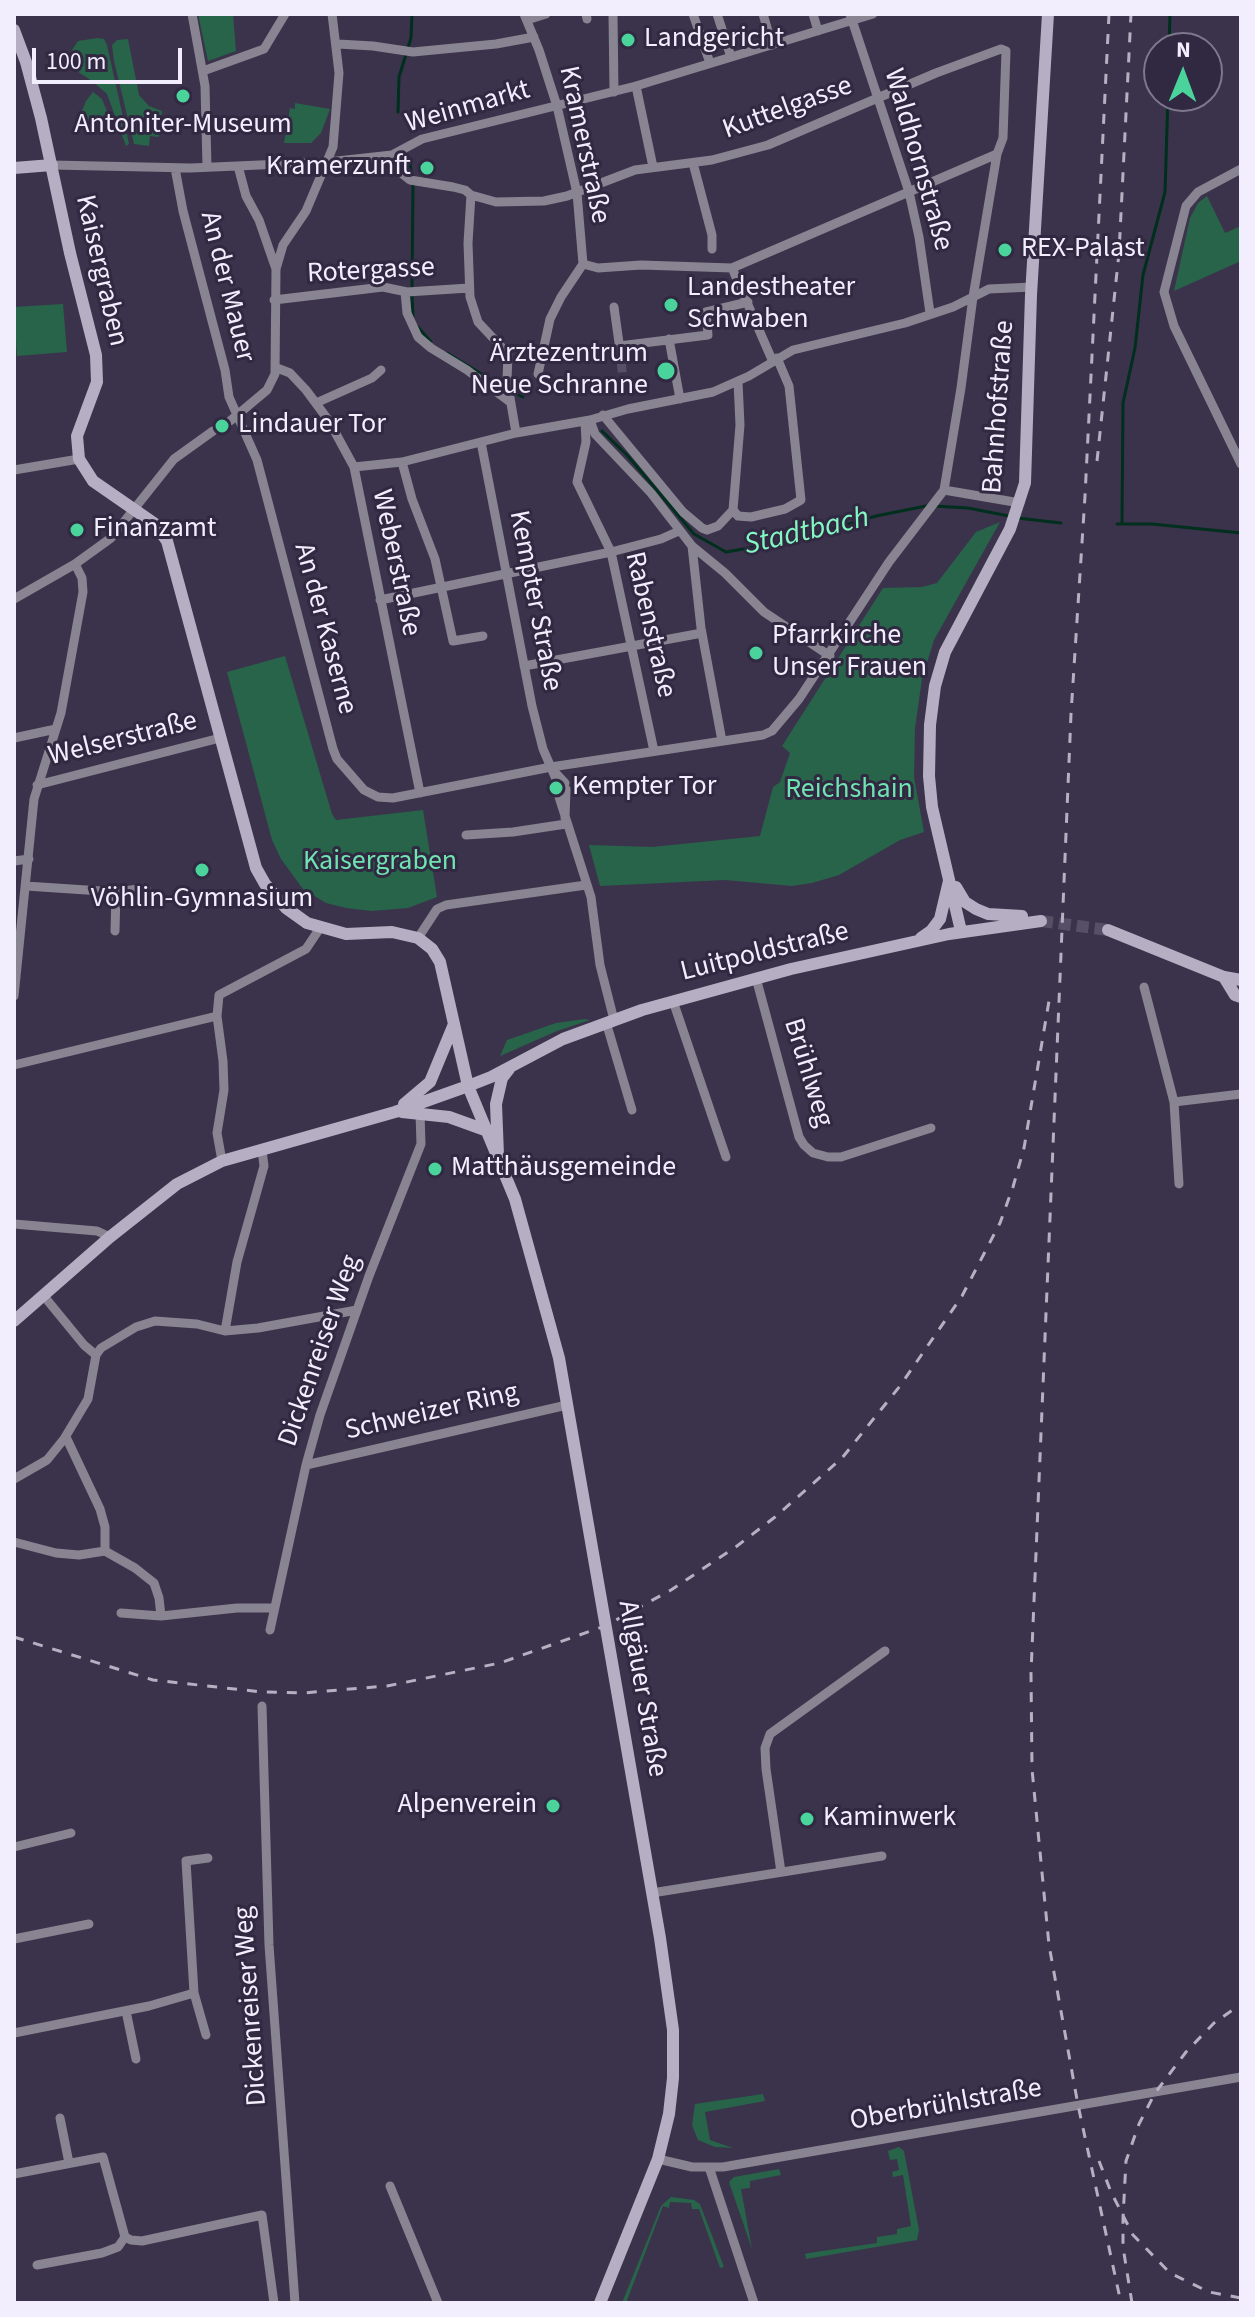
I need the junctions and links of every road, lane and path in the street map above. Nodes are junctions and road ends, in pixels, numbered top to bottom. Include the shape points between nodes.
1 (192, 14) edge
2 (285, 14) edge
3 (332, 14) edge
4 (546, 14) edge
5 (613, 14) edge
6 (693, 14) edge
7 (717, 14) edge
8 (763, 14) edge
9 (813, 14) edge
10 (873, 14) edge
11 (1048, 14) edge
12 (525, 17) edge
13 (852, 17) edge
14 (14, 30) edge
15 (818, 31) junction
16 (534, 37) junction
17 (338, 44) junction
18 (772, 45) junction
19 (731, 57) junction
20 (710, 63) junction
21 (203, 71) junction
22 (636, 86) junction
23 (614, 92) junction
24 (879, 98) junction
25 (557, 106) junction
26 (997, 154) junction
27 (392, 155) junction
28 (328, 162) junction
29 (693, 163) junction
30 (52, 165) junction
31 (238, 166) junction
32 (207, 167) junction
33 (653, 167) junction
34 (14, 168) edge
35 (175, 168) junction
36 (1241, 169) edge
37 (909, 192) junction
38 (577, 193) junction
39 (471, 195) junction
40 (712, 259) junction
41 (583, 264) junction
42 (732, 268) junction
43 (276, 269) junction
44 (1032, 287) junction
45 (469, 288) junction
46 (410, 292) junction
47 (973, 297) junction
48 (274, 300) junction
49 (748, 302) junction
50 (614, 307) dead end
51 (930, 313) junction
52 (669, 339) junction
53 (775, 360) junction
54 (277, 368) junction
55 (381, 370) dead end
56 (538, 374) dead end
57 (738, 382) junction
58 (509, 394) junction
59 (680, 399) junction
60 (316, 403) junction
61 (603, 415) junction
62 (233, 419) junction
63 (587, 420) junction
64 (213, 431) dead end
65 (516, 433) junction
66 (481, 442) junction
67 (79, 459) junction
68 (402, 462) junction
69 (1241, 464) edge
70 (354, 467) junction
71 (14, 470) edge
72 (944, 490) junction
73 (1018, 507) junction
74 (133, 509) junction
75 (733, 510) junction
76 (679, 531) junction
77 (694, 537) junction
78 (611, 552) junction
79 (75, 564) junction
80 (507, 575) junction
81 (441, 586) junction
82 (14, 599) edge
83 (380, 600) junction
84 (702, 633) junction
85 (483, 636) dead end
86 (632, 644) junction
87 (830, 656) junction
88 (524, 666) junction
89 (56, 729) junction
90 (14, 738) edge
91 (220, 738) junction
92 (722, 741) junction
93 (654, 751) junction
94 (551, 767) junction
95 (37, 785) junction
96 (420, 793) junction
97 (565, 822) junction
98 (466, 835) dead end
99 (29, 859) junction
100 (14, 861) edge
101 (950, 879) junction
102 (586, 885) junction
103 (26, 886) junction
104 (146, 888) dead end
105 (116, 892) junction
106 (320, 928) junction
107 (1108, 930) tunnel mouth
108 (115, 931) dead end
109 (961, 931) junction
110 (418, 938) junction
111 (915, 942) junction
112 (1224, 977) junction
113 (756, 978) junction
114 (1241, 980) edge
115 (1144, 987) dead end
116 (14, 996) edge
117 (1241, 997) edge
118 (673, 1001) junction
119 (217, 1016) junction
120 (610, 1021) junction
121 (454, 1023) junction
122 (14, 1065) edge
123 (511, 1066) junction
124 (468, 1086) junction
125 (1241, 1094) edge
126 (1174, 1102) junction
127 (632, 1110) dead end
128 (395, 1112) junction
129 (420, 1113) junction
130 (931, 1128) dead end
131 (485, 1130) junction
132 (262, 1150) junction
133 (726, 1157) dead end
134 (498, 1158) junction
135 (222, 1161) junction
136 (1179, 1184) dead end
137 (14, 1224) edge
138 (110, 1237) junction
139 (43, 1295) junction
140 (357, 1310) junction
141 (14, 1321) edge
142 (225, 1331) junction
143 (96, 1355) junction
144 (567, 1405) junction
145 (66, 1437) junction
146 (306, 1465) junction
147 (14, 1479) edge
148 (14, 1542) edge
149 (105, 1551) junction
150 (274, 1608) junction
151 (121, 1613) dead end
152 (161, 1616) junction
153 (270, 1630) dead end
154 (885, 1651) dead end
155 (262, 1706) dead end
156 (71, 1833) dead end
157 (14, 1847) edge
158 (882, 1856) dead end
159 (208, 1858) dead end
160 (781, 1872) junction
161 (652, 1893) junction
162 (89, 1924) dead end
163 (14, 1939) edge
164 (194, 1993) junction
165 (126, 2011) junction
166 (14, 2033) edge
167 (206, 2035) dead end
168 (136, 2059) dead end
169 (1241, 2077) edge
170 (60, 2118) dead end
171 (658, 2159) junction
172 (69, 2163) junction
173 (709, 2167) junction
174 (14, 2174) edge
175 (390, 2186) dead end
176 (125, 2237) junction
177 (37, 2265) dead end
178 (274, 2303) edge
179 (295, 2303) edge
180 (438, 2303) edge
181 (600, 2303) edge
182 (754, 2303) edge

1 - 21 street
2 - 21 street via 264,49
3 - 17 street
4 - 12 street
5 - 23 street
6 - 20 street
7 - 19 street
8 - 18 street
9 - 15 street
10 - 13 street, Weinmarkt
11 - 44 main road, Bahnhofstraße
12 - 16 street, Kramerstraße
13 - 15 street, Weinmarkt
13 - 24 street, Waldhornstraße
14 - 30 main road, Kaisergraben
15 - 18 street, Weinmarkt
16 - 17 street via 408,52
16 - 25 street, Kramerstraße
17 - 28 street via 336,134
18 - 19 street, Weinmarkt
19 - 20 street, Weinmarkt
20 - 22 street, Weinmarkt
21 - 32 street
22 - 23 street, Weinmarkt
22 - 33 street
23 - 25 street, Weinmarkt
24 - 26 street, Kuttelgasse via 1003,50 1003,138
24 - 29 street, Kuttelgasse via 768,145
24 - 37 street, Waldhornstraße
25 - 27 street, Weinmarkt via 422,139
25 - 38 street, Kramerstraße
26 - 37 street
26 - 47 street
27 - 28 street
27 - 39 street, Kuttelgasse via 395,168 413,181
28 - 31 street
28 - 43 street via 306,211 283,245
29 - 33 street, Kuttelgasse
29 - 40 street via 712,235
30 - 34 main road
30 - 35 street
30 - 67 main road, Kaisergraben via 98,365 95,390 78,429
31 - 32 street
31 - 43 street
32 - 35 street
33 - 38 street, Kuttelgasse
35 - 62 street, An der Mauer
36 - 69 street via 1198,192 1186,206 1164,292 1169,314
37 - 42 street
37 - 51 street, Waldhornstraße
38 - 39 street, Kuttelgasse via 531,203
38 - 41 street, Kramerstraße
39 - 45 street
40 - 41 street via 598,268
40 - 42 street
41 - 56 street, Kramerstraße via 550,319
42 - 49 street
43 - 48 street
44 - 47 street via 1000,287
44 - 73 main road, Bahnhofstraße via 1026,467
45 - 46 street, Rotergasse
45 - 58 street via 478,322 508,354
46 - 48 street, Rotergasse via 383,287
46 - 58 street via 407,313 418,337
47 - 51 street
47 - 72 street
48 - 54 street
49 - 52 street via 706,312 708,335
49 - 53 street
50 - 52 street via 620,348
51 - 53 street via 793,350
52 - 59 street
53 - 57 street
53 - 75 street via 789,386 801,500 751,517
54 - 60 street, Weberstraße via 290,373
54 - 62 street via 267,390
55 - 60 street
57 - 59 street
57 - 75 street via 741,415
58 - 65 street
59 - 61 street
60 - 70 street, Weberstraße
61 - 63 street
61 - 77 street via 677,505
62 - 96 street, An der Kaserne via 257,460 337,759 370,794 386,799
63 - 65 street
63 - 76 street
63 - 78 street, Rabenstraße via 577,482
64 - 74 street via 174,459
65 - 66 street
66 - 68 street
66 - 80 street, Kempter Straße
67 - 71 street
67 - 74 main road via 93,481
68 - 70 street
68 - 81 street
70 - 83 street, Weberstraße
72 - 73 street
72 - 87 street, An der Kaserne via 884,570
73 - 101 main road, Bahnhofstraße via 951,637 935,686 929,776
74 - 79 street via 111,538
74 - 91 main road via 155,524 167,541
75 - 77 street via 718,526
76 - 77 street
76 - 78 street
77 - 84 street via 692,567
77 - 87 street via 764,612
78 - 80 street
78 - 86 street, Rabenstraße
79 - 82 street
79 - 89 street via 83,592
80 - 81 street
80 - 88 street, Kempter Straße
81 - 83 street
81 - 85 street via 453,641
83 - 96 street, Weberstraße
84 - 86 street
84 - 92 street
86 - 88 street
86 - 93 street, Rabenstraße
87 - 92 street, An der Kaserne via 777,727 763,735
88 - 94 street, Kempter Straße
89 - 90 street
89 - 95 street
91 - 95 street, Welserstraße
91 - 106 main road via 259,877 286,908
92 - 93 street, An der Kaserne
93 - 94 street, An der Kaserne
94 - 96 street, An der Kaserne
94 - 97 street, Kempter Straße via 562,787
95 - 99 street
97 - 98 street
97 - 102 street, Kempter Straße
99 - 100 street
99 - 103 street
101 - 109 main road, Bahnhofstraße
101 - 109 main road, Luitpoldstraße via 976,909 1041,921
101 - 111 main road via 942,912 931,931
102 - 110 street via 446,905 437,909
102 - 120 street, Kempter Straße
103 - 105 street
103 - 116 street
104 - 105 street
105 - 108 street
106 - 110 main road
106 - 119 street via 306,949 222,991
107 - 112 main road
109 - 111 main road, Luitpoldstraße
110 - 121 main road, Allgäuer Straße via 440,962
111 - 113 main road, Luitpoldstraße
112 - 114 main road
112 - 117 main road
113 - 118 main road, Luitpoldstraße
113 - 130 street, Brühlweg via 799,1137 813,1153 841,1157
115 - 126 street
118 - 120 main road, Luitpoldstraße
118 - 133 street
119 - 122 street
119 - 135 street via 224,1090 217,1133
120 - 123 main road, Luitpoldstraße
120 - 127 street, Kempter Straße
121 - 124 main road, Allgäuer Straße
121 - 128 main road via 430,1082
123 - 124 main road, Luitpoldstraße
123 - 134 main road via 496,1104
124 - 128 main road, Luitpoldstraße
124 - 131 main road, Allgäuer Straße
125 - 126 street
126 - 136 street
128 - 129 main road
128 - 132 main road
129 - 131 main road
129 - 140 street, Dickenreiser Weg via 421,1144
131 - 134 main road, Allgäuer Straße
132 - 135 main road
132 - 142 street via 264,1166 237,1262
134 - 144 main road, Allgäuer Straße via 527,1239
135 - 138 main road via 177,1184
137 - 138 street via 97,1231
138 - 139 main road
139 - 141 main road
139 - 143 street
140 - 142 street
140 - 146 street, Dickenreiser Weg
142 - 143 street via 155,1321 136,1327
143 - 145 street via 88,1399
144 - 146 street, Schweizer Ring
144 - 161 main road, Allgäuer Straße
145 - 147 street via 47,1460
145 - 149 street via 100,1509
146 - 150 street, Dickenreiser Weg
148 - 149 street via 79,1555
149 - 152 street via 154,1583
150 - 152 street
150 - 153 street, Dickenreiser Weg
151 - 152 street
154 - 160 street via 770,1734 766,1769
155 - 179 street, Dickenreiser Weg via 269,1945
156 - 157 street
158 - 160 street
159 - 164 street via 186,1861
160 - 161 street
161 - 171 main road, Allgäuer Straße via 673,2030 670,2102
162 - 163 street
164 - 165 street
164 - 167 street
165 - 166 street
165 - 168 street
169 - 173 street, Oberbrühlstraße
170 - 172 street
171 - 173 street, Oberbrühlstraße
171 - 181 main road, Allgäuer Straße
172 - 174 street
172 - 176 street via 103,2157
173 - 182 street
175 - 180 street
176 - 177 street via 118,2247 102,2253
176 - 178 street via 142,2241 262,2215

